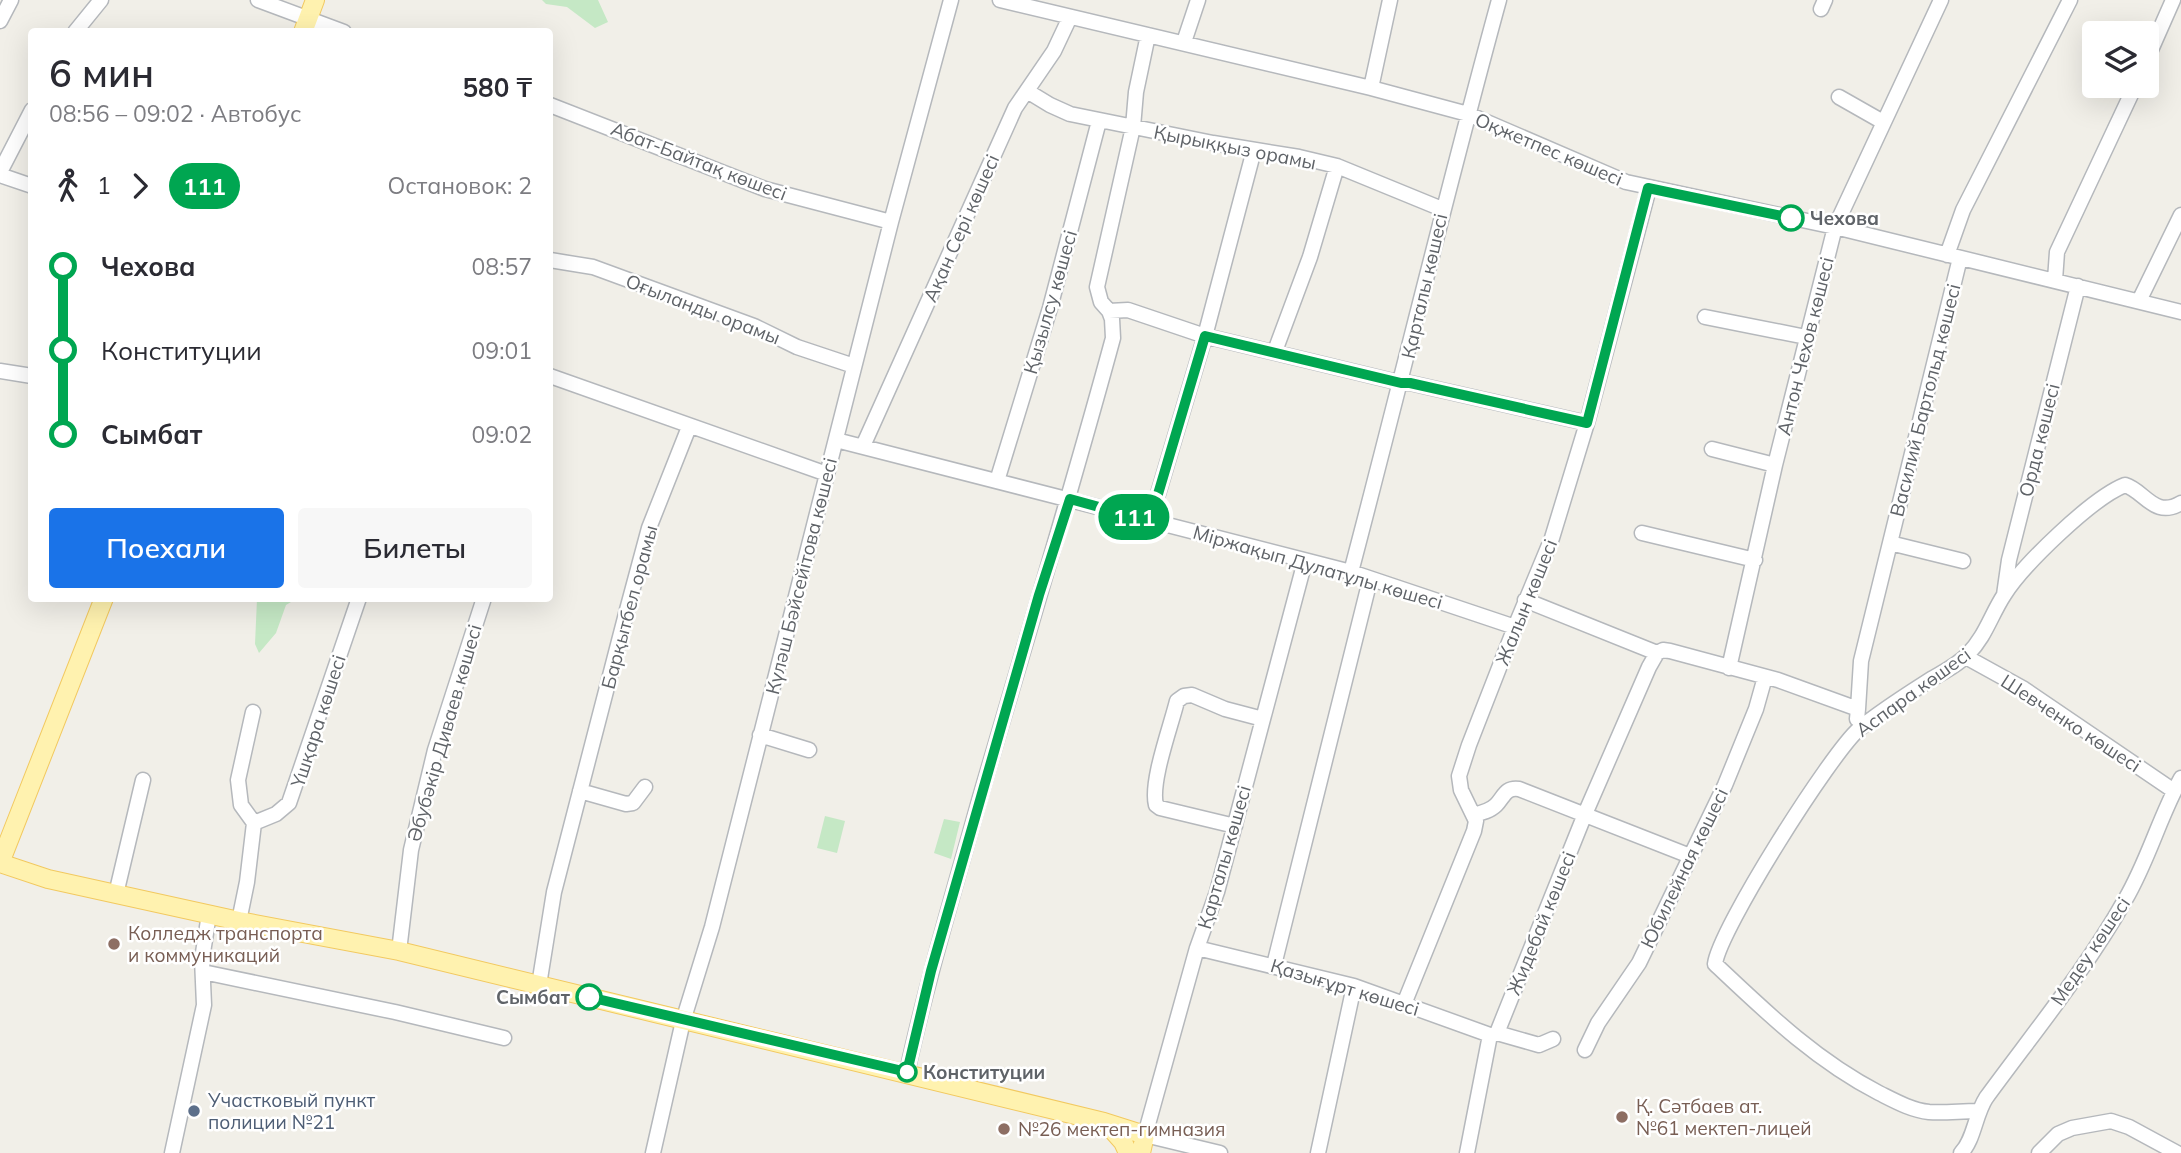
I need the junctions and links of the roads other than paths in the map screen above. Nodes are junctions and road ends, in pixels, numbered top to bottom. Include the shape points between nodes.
1 (11, 0) edge
2 (102, 0) edge
3 (258, 0) edge
4 (315, 0) edge
5 (951, 0) edge
6 (1000, 0) edge
7 (1198, 0) edge
8 (1390, 0) edge
9 (1499, 0) edge
10 (1941, 0) edge
11 (2070, 0) edge
12 (2173, 0) edge
13 (1042, 5) edge
14 (1070, 17) junction
15 (0, 21) edge
16 (306, 25) edge
17 (78, 28) edge
18 (2159, 32) edge
19 (1148, 35) junction
20 (1184, 43) junction
21 (1371, 88) junction
22 (1027, 91) junction
23 (1839, 97) dead end
24 (2129, 98) edge
25 (553, 106) edge
26 (1468, 114) junction
27 (28, 118) edge
28 (1099, 121) junction
29 (1883, 122) junction
30 (1133, 127) junction
31 (1254, 150) junction
32 (1337, 166) junction
33 (0, 174) edge
34 (28, 184) edge
35 (1648, 188) junction
36 (1442, 209) junction
37 (2181, 215) edge
38 (891, 222) junction
39 (1835, 227) junction
40 (1953, 256) junction
41 (553, 260) edge
42 (2055, 280) junction
43 (2078, 286) junction
44 (2138, 301) junction
45 (1105, 306) junction
46 (2181, 312) edge
47 (1705, 317) dead end
48 (1205, 336) junction
49 (1807, 337) junction
50 (1275, 351) junction
51 (854, 366) junction
52 (0, 371) edge
53 (28, 375) edge
54 (553, 377) edge
55 (1401, 383) junction
56 (1587, 423) junction
57 (689, 427) junction
58 (836, 440) junction
59 (863, 446) junction
60 (1712, 449) dead end
61 (1775, 466) junction
62 (827, 474) junction
63 (997, 481) junction
64 (1070, 499) junction
65 (2181, 503) edge
66 (1150, 521) junction
67 (1642, 533) dead end
68 (1890, 543) junction
69 (1755, 560) junction
70 (1305, 561) junction
71 (1963, 561) dead end
72 (1350, 572) junction
73 (1370, 580) junction
74 (2004, 595) junction
75 (1525, 600) junction
76 (102, 602) edge
77 (358, 602) edge
78 (483, 602) edge
79 (1514, 627) junction
80 (1657, 653) junction
81 (1966, 657) junction
82 (1729, 668) junction
83 (1765, 677) junction
84 (1858, 709) junction
85 (253, 712) dead end
86 (1263, 719) junction
87 (1856, 732) junction
88 (760, 735) junction
89 (809, 750) dead end
90 (144, 780) dead end
91 (2178, 785) edge
92 (645, 787) dead end
93 (580, 790) junction
94 (1585, 814) junction
95 (1474, 815) junction
96 (254, 823) junction
97 (1234, 826) junction
98 (1690, 856) junction
99 (0, 863) edge
100 (116, 894) junction
101 (209, 914) junction
102 (239, 921) junction
103 (1197, 948) junction
104 (399, 951) junction
105 (1274, 965) junction
106 (202, 972) junction
107 (538, 985) junction
108 (1354, 986) junction
109 (1404, 1004) junction
110 (683, 1021) junction
111 (1494, 1034) junction
112 (504, 1038) dead end
113 (1553, 1039) dead end
114 (1585, 1050) dead end
115 (907, 1072) junction
116 (1977, 1111) junction
117 (1104, 1122) junction
118 (1145, 1135) junction
119 (172, 1153) edge
120 (653, 1153) edge
121 (1128, 1153) edge
122 (1140, 1153) edge
123 (1220, 1153) edge
124 (1318, 1153) edge
125 (1467, 1153) edge
126 (1961, 1153) edge
127 (2039, 1153) edge
128 (2177, 1153) edge

1 - 15 street
2 - 17 street
3 - 16 street
4 - 16 main road
5 - 38 street, Күләш Бәйсейітова көшесі
6 - 13 street, Оқжетпес көшесі
7 - 20 street
8 - 21 street
9 - 26 street, Қарталы көшесі
10 - 29 street, Антон Чехов көшесі
11 - 40 street, Василий Бартольд көшесі via 1963,210
12 - 18 street
13 - 14 street, Оқжетпес көшесі
14 - 19 street, Оқжетпес көшесі
14 - 22 street, Ақан Сері көшесі
19 - 20 street, Оқжетпес көшесі
19 - 30 street
20 - 21 street, Оқжетпес көшесі
21 - 26 street, Оқжетпес көшесі
22 - 28 street, Қырыққыз орамы via 1070,114
22 - 59 street, Ақан Сері көшесі
23 - 29 street
24 - 42 street via 2057,251
25 - 38 street, Абат-Байтақ көшесі via 765,189
26 - 35 street, Оқжетпес көшесі via 1607,175
26 - 36 street, Қарталы көшесі
27 - 33 street
28 - 30 street, Қырыққыз орамы
28 - 63 street, Қызылсу көшесі via 1050,308
29 - 39 street, Антон Чехов көшесі
30 - 31 street, Қырыққыз орамы
30 - 45 street via 1097,287
31 - 32 street, Қырыққыз орамы
31 - 48 street
32 - 36 street, Қырыққыз орамы
32 - 50 street
33 - 34 street
35 - 39 street, Оқжетпес көшесі
35 - 56 street, Жалын көшесі
36 - 55 street, Қарталы көшесі
37 - 44 street
38 - 51 street, Күләш Бәйсейітова көшесі
39 - 40 street, Оқжетпес көшесі
39 - 49 street, Антон Чехов көшесі
40 - 42 street, Оқжетпес көшесі
40 - 68 street, Василий Бартольд көшесі
41 - 51 street, Оғыланды орамы via 593,267
42 - 43 street, Оқжетпес көшесі
43 - 44 street, Оқжетпес көшесі
43 - 74 street, Орда көшесі
44 - 46 street, Оқжетпес көшесі
45 - 48 street
45 - 64 street via 1112,319 1113,338
47 - 49 street
48 - 50 street
48 - 66 street
49 - 61 street, Антон Чехов көшесі
50 - 55 street
51 - 58 street, Күләш Бәйсейітова көшесі
52 - 53 street
54 - 57 street
55 - 56 street
55 - 72 street, Қарталы көшесі
56 - 75 street, Жалын көшесі via 1552,538
57 - 62 street
57 - 93 street, Барқытбел орамы via 649,528
58 - 59 street, Міржақып Дулатұлы көшесі
58 - 62 street, Күләш Бәйсейітова көшесі
59 - 63 street, Міржақып Дулатұлы көшесі
60 - 61 street
61 - 69 street, Антон Чехов көшесі
62 - 88 street, Күләш Бәйсейітова көшесі
63 - 64 street, Міржақып Дулатұлы көшесі
64 - 66 street, Міржақып Дулатұлы көшесі
64 - 115 street via 931,971
65 - 74 street, Аспара көшесі via 2162,507 2130,486 2119,488 2043,549
66 - 70 street, Міржақып Дулатұлы көшесі
67 - 69 street
68 - 71 street, Василий Бартольд көшесі
68 - 84 street, Василий Бартольд көшесі via 1861,661
69 - 82 street, Антон Чехов көшесі
70 - 72 street, Міржақып Дулатұлы көшесі
70 - 86 street, Қарталы көшесі
72 - 73 street, Міржақып Дулатұлы көшесі
73 - 79 street, Міржақып Дулатұлы көшесі
73 - 105 street
74 - 81 street, Аспара көшесі
75 - 79 street, Жалын көшесі
75 - 80 street
76 - 99 main road
77 - 96 street, Үшқара көшесі via 293,797 276,814
78 - 104 street, Әбубәкір Диваев көшесі via 414,838
79 - 95 street, Жалын көшесі via 1459,776
80 - 82 street via 1670,651
80 - 94 street, Жидебай көшесі
81 - 87 street, Аспара көшесі
81 - 91 street, Шевченко көшесі
82 - 83 street
83 - 84 street
83 - 98 street, Юбилейная көшесі via 1735,760
84 - 87 street
85 - 96 street via 238,780 241,805
86 - 97 street, Қарталы көшесі
86 - 97 street via 1184,696 1177,701 1162,756 1156,805
87 - 116 street, Аспара көшесі via 1805,802 1737,912 1715,964 1784,1029 1857,1082 1928,1112
88 - 89 street
88 - 110 street, Күләш Бәйсейітова көшесі via 712,927
90 - 100 street
91 - 116 street, Медеу көшесі via 2125,901
92 - 93 street via 633,803 626,804
93 - 107 street, Барқытбел орамы via 554,892
94 - 95 street via 1512,788 1488,811
94 - 98 street
94 - 111 street, Жидебай көшесі
95 - 109 street via 1475,831
96 - 102 street
97 - 103 street, Қарталы көшесі
98 - 114 street, Юбилейная көшесі via 1639,963
99 - 100 main road
100 - 101 main road
101 - 102 main road
101 - 106 street
102 - 104 main road
103 - 105 street, Қазығұрт көшесі
103 - 118 street, Қарталы көшесі
104 - 107 main road
105 - 108 street, Қазығұрт көшесі
106 - 112 street
106 - 119 street via 204,1005
107 - 110 main road
108 - 109 street, Қазығұрт көшесі
108 - 124 street
109 - 111 street, Қазығұрт көшесі
110 - 115 main road
110 - 120 street, Күләш Бәйсейітова көшесі
111 - 113 street, Қазығұрт көшесі via 1539,1045
111 - 125 street, Жидебай көшесі
115 - 117 main road
116 - 126 street, Медеу көшесі via 1973,1132
117 - 118 main road
117 - 121 main road
118 - 122 main road, Қарталы көшесі
118 - 123 street
127 - 128 street via 2058,1134 2111,1121

